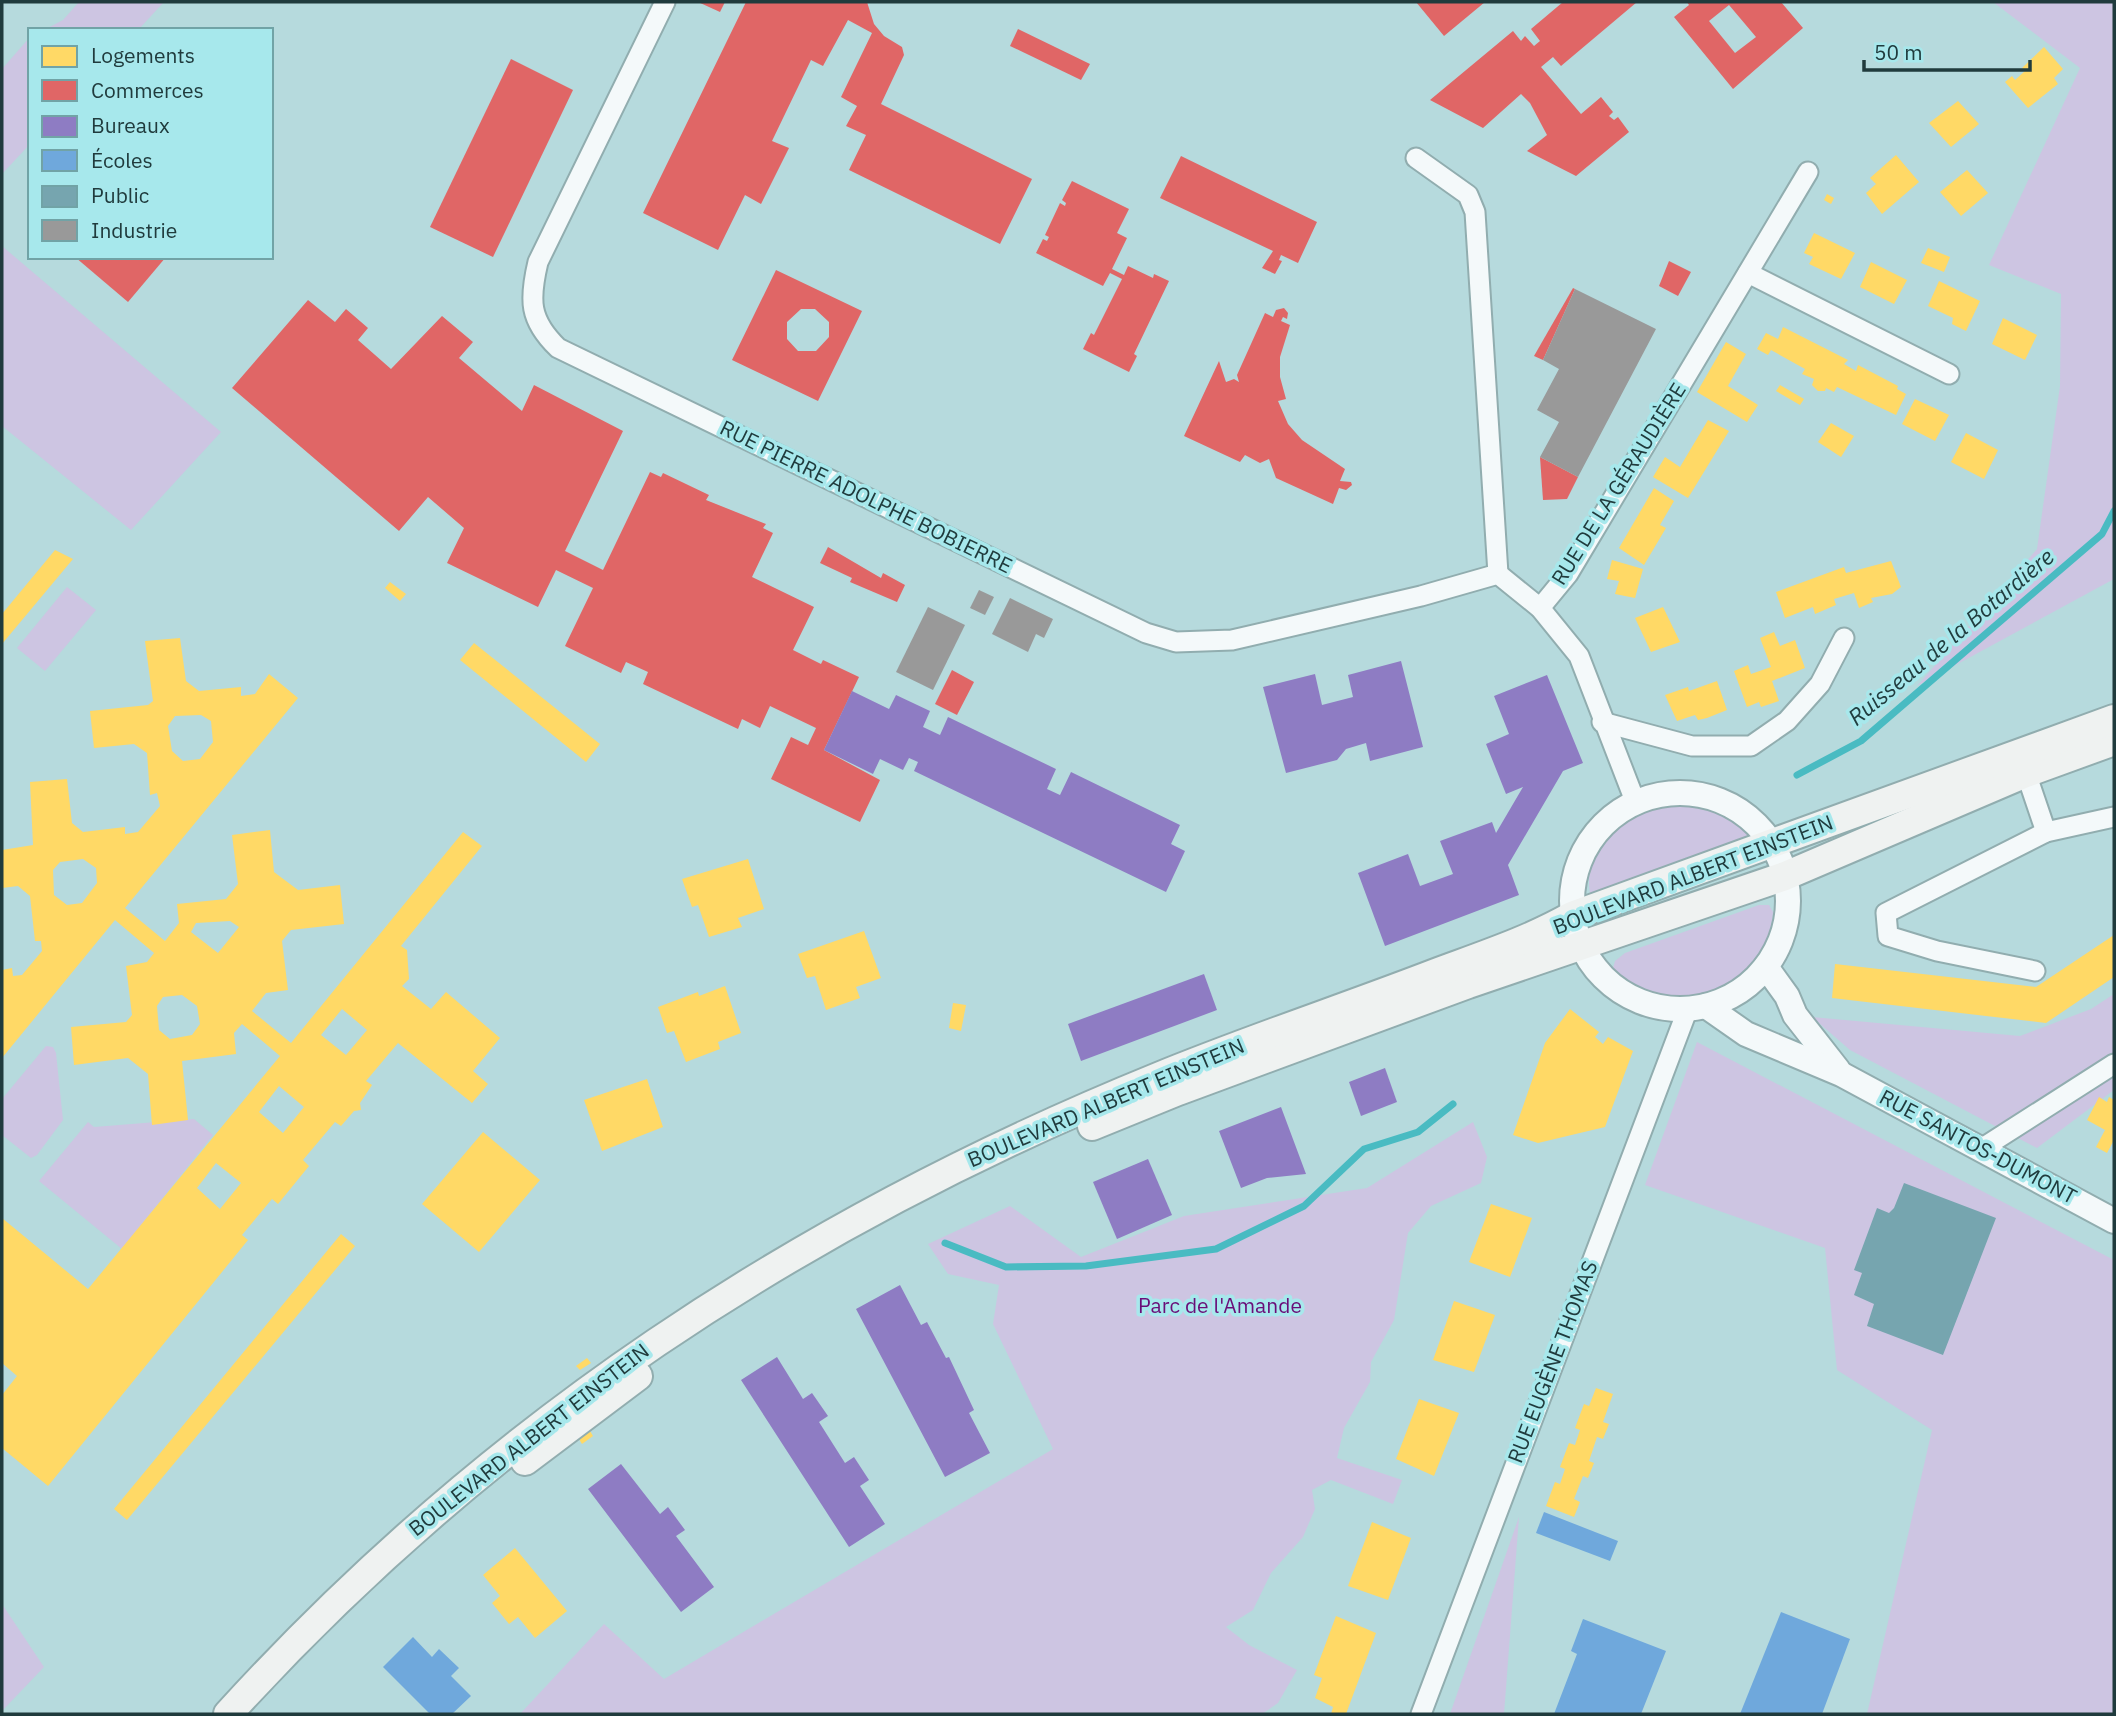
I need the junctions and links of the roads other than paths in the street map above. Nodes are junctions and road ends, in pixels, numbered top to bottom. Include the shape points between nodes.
1 (665, 2) edge
2 (1416, 158) dead end
3 (1808, 172) dead end
4 (1748, 273) junction
5 (1949, 374) dead end
6 (1498, 574) junction
7 (1540, 608) junction
8 (1844, 638) dead end
9 (2114, 719) edge
10 (1602, 722) junction
11 (2114, 741) edge
12 (2026, 773) junction
13 (1635, 801) junction
14 (2114, 817) edge
15 (2046, 832) junction
16 (1772, 844) junction
17 (1785, 876) junction
18 (1572, 916) junction
19 (1580, 944) junction
20 (1766, 967) junction
21 (2035, 971) dead end
22 (1697, 1009) junction
23 (2114, 1064) edge
24 (1841, 1074) junction
25 (1980, 1149) junction
26 (2114, 1221) edge
27 (228, 1714) edge
28 (252, 1714) edge
29 (1421, 1714) edge

1 - 6 street, RUE PIERRE ADOLPHE BOBIERRE via 538,262 533,312 543,334 558,348 1146,633 1176,642 1232,640
2 - 6 street via 1468,195 1475,212
3 - 4 street, RUE DE LA GÉRAUDIÈRE
4 - 5 street
4 - 7 street, RUE DE LA GÉRAUDIÈRE via 1568,574
6 - 7 street
7 - 10 street, RUE DE LA GÉRAUDIÈRE via 1579,656
8 - 10 street via 1812,693 1787,721 1751,746 1692,746
9 - 16 main road, BOULEVARD ALBERT EINSTEIN
10 - 13 street, RUE DE LA GÉRAUDIÈRE
11 - 12 main road, BOULEVARD ALBERT EINSTEIN
12 - 15 street
12 - 17 main road, BOULEVARD ALBERT EINSTEIN
13 - 16 street via 1682,792 1716,799 1753,821
13 - 18 street via 1596,834 1579,861 1572,888
14 - 15 street
15 - 21 street via 1886,913 1888,936
16 - 17 street
16 - 18 main road, BOULEVARD ALBERT EINSTEIN
17 - 19 main road, BOULEVARD ALBERT EINSTEIN
17 - 20 street via 1788,901 1783,932
18 - 19 street
18 - 27 main road, BOULEVARD ALBERT EINSTEIN via 1508,948 1160,1076 1010,1140 892,1199 762,1273 635,1355 501,1456 396,1544
19 - 22 street via 1605,981 1630,998 1659,1008
19 - 28 main road, BOULEVARD ALBERT EINSTEIN via 1178,1091 1016,1157 911,1208 781,1282 649,1368 416,1550
20 - 22 street via 1735,995
20 - 24 street, RUE SANTOS-DUMONT
22 - 24 street, RUE SANTOS-DUMONT
22 - 29 street, RUE EUGÈNE THOMAS
23 - 25 street
24 - 25 street, RUE SANTOS-DUMONT
25 - 26 street, RUE SANTOS-DUMONT

